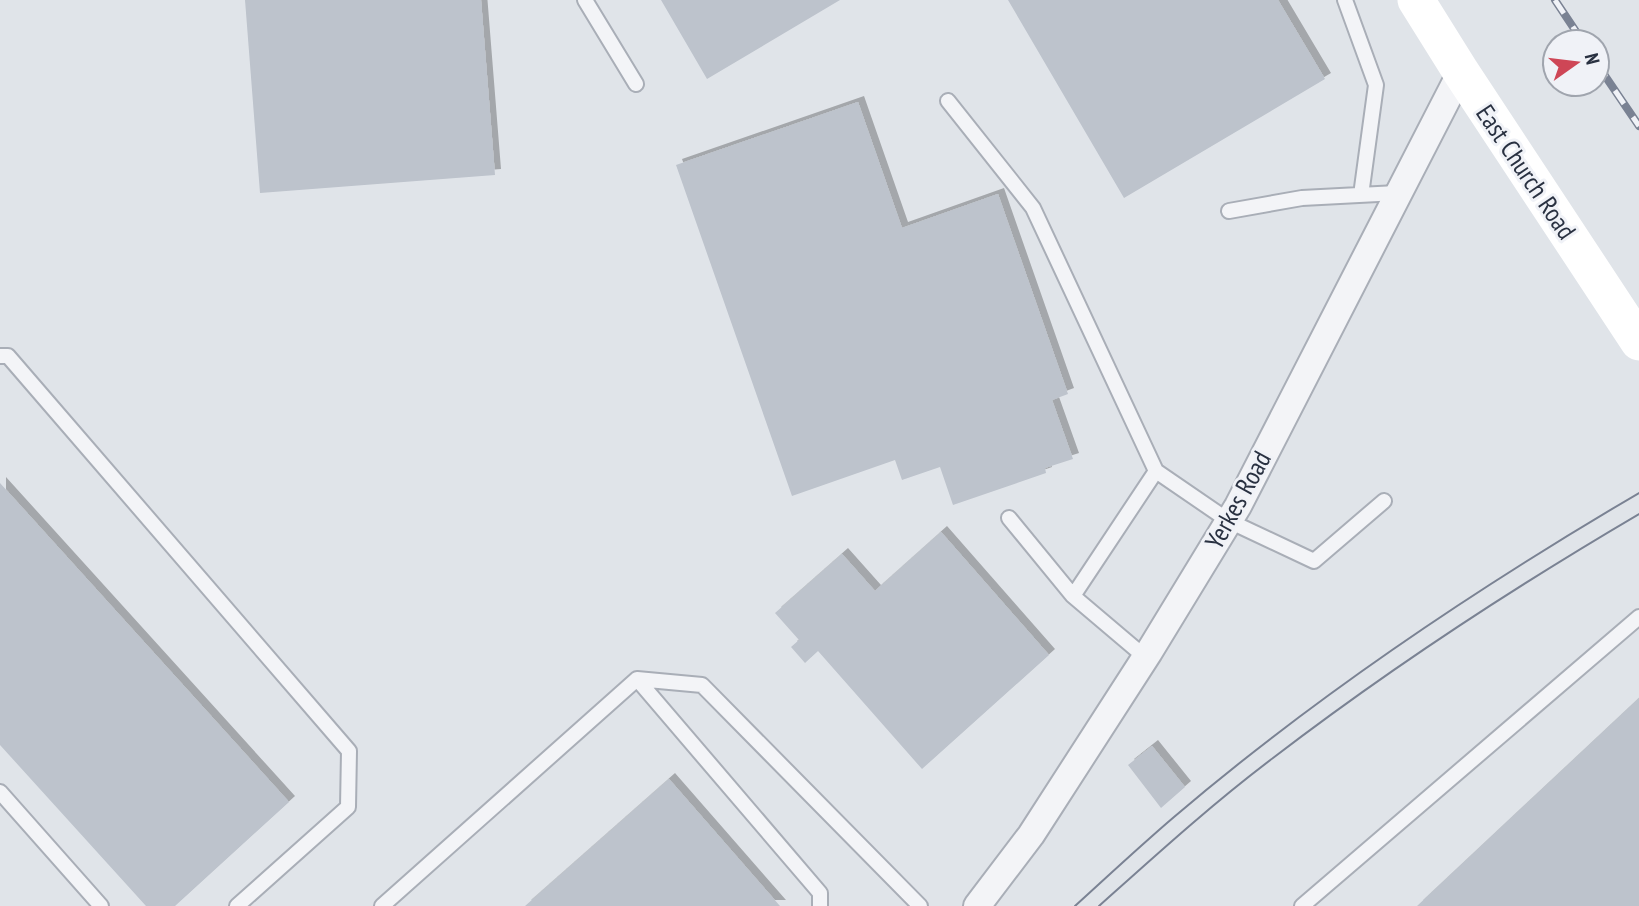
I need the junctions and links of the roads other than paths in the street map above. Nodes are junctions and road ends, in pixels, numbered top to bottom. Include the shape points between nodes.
1 (585, 0) edge
2 (1345, 0) edge
3 (1416, 0) edge
4 (1461, 72) junction
5 (636, 84) dead end
6 (947, 101) dead end
7 (1397, 193) junction
8 (1361, 195) junction
9 (1229, 211) dead end
10 (1639, 342) edge
11 (0, 356) edge
12 (1156, 471) junction
13 (1384, 501) dead end
14 (1009, 518) dead end
15 (1228, 521) junction
16 (1073, 596) junction
17 (1639, 617) edge
18 (1145, 657) junction
19 (637, 680) junction
20 (0, 792) edge
21 (101, 906) edge
22 (237, 906) edge
23 (382, 906) edge
24 (820, 906) edge
25 (920, 906) edge
26 (977, 906) edge
27 (1301, 906) edge

1 - 5 lane
2 - 8 lane via 1376,85
3 - 4 street, East Church Road
4 - 7 street, Yerkes Road
4 - 10 street, East Church Road
6 - 12 lane via 1033,208
7 - 8 lane
7 - 15 street, Yerkes Road
8 - 9 lane via 1302,198
11 - 22 lane via 8,356 349,751 348,807
12 - 15 lane
12 - 16 lane
13 - 15 lane via 1314,561
14 - 16 lane
15 - 18 street, Yerkes Road
16 - 18 lane
17 - 27 lane
18 - 26 street, Yerkes Road via 1031,835
19 - 23 lane
19 - 24 lane via 820,893
19 - 25 lane via 702,685
20 - 21 lane

